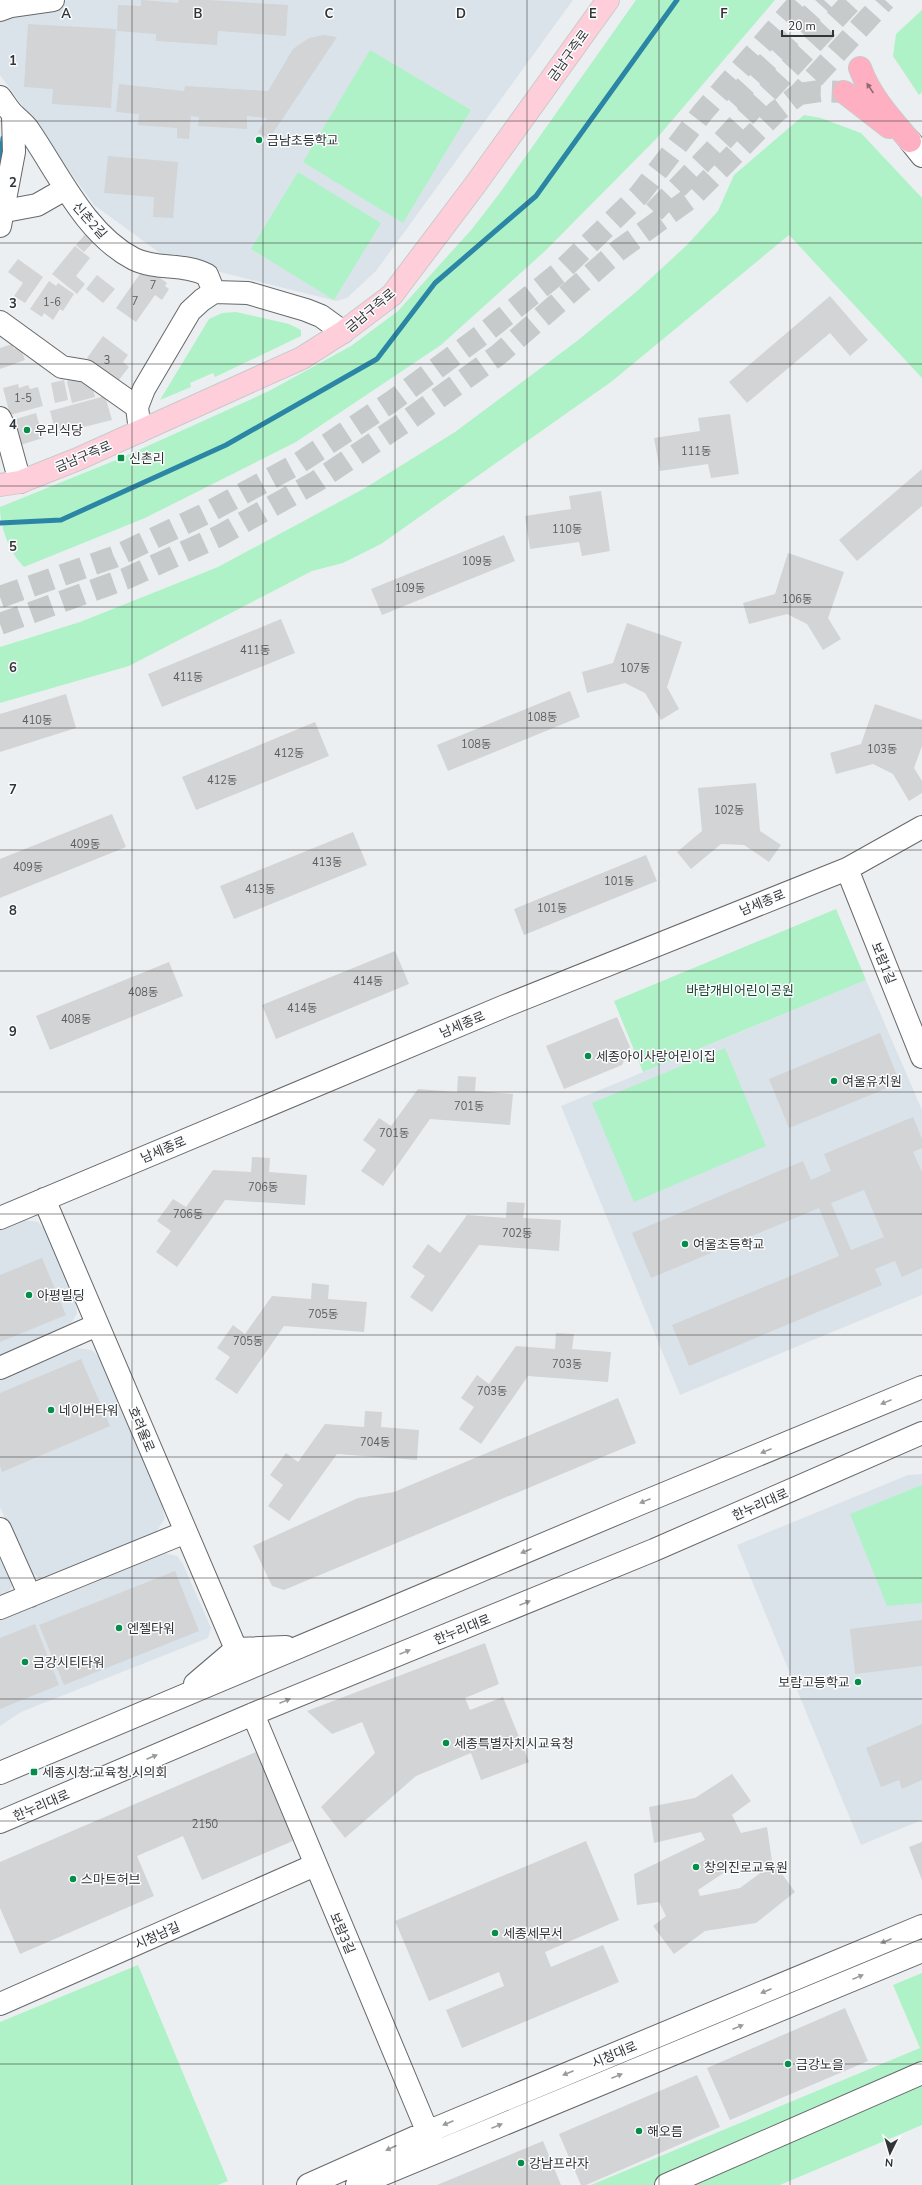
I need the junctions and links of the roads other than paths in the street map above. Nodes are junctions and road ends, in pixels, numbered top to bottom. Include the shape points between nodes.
1 (53, 0) edge
2 (608, 0) edge
3 (0, 10) edge
4 (860, 68) dead end
5 (844, 92) tunnel mouth
6 (0, 97) edge
7 (13, 115) junction
8 (916, 148) edge
9 (65, 189) junction
10 (1, 216) edge
11 (214, 292) junction
12 (0, 322) edge
13 (343, 332) junction
14 (137, 407) junction
15 (0, 418) edge
16 (140, 432) junction
17 (10, 483) edge
18 (922, 827) edge
19 (846, 868) junction
20 (922, 1057) edge
21 (44, 1199) junction
22 (0, 1218) edge
23 (98, 1325) junction
24 (0, 1368) edge
25 (922, 1387) edge
26 (922, 1433) edge
27 (0, 1529) edge
28 (186, 1532) junction
29 (30, 1596) junction
30 (0, 1608) edge
31 (303, 1646) junction
32 (236, 1649) junction
33 (179, 1698) junction
34 (253, 1714) junction
35 (0, 1773) edge
36 (0, 1822) edge
37 (315, 1865) junction
38 (922, 1926) edge
39 (922, 1950) edge
40 (0, 2004) edge
41 (922, 2073) edge
42 (431, 2142) junction
43 (308, 2185) edge
44 (357, 2185) edge
45 (666, 2185) edge

1 - 3 street
2 - 13 main road, 금남구즉로 via 392,295
8 -> 4 highway via 885,111 865,81
5 - 8 highway
6 - 7 street, 신촌2길
7 - 9 street, 신촌2길 via 26,127
7 - 10 street via 14,152
9 - 10 street via 36,205
9 - 11 street, 신촌2길 via 93,226 115,246 134,259 195,269 207,275
11 - 13 street via 248,293 306,310 321,316
11 - 14 street via 190,311 144,389
12 - 14 street via 62,367 86,371
13 - 16 main road, 금남구즉로 via 302,358
14 - 16 street
15 - 17 street, 금남구즉로 via 6,431
16 - 17 main road, 금남구즉로
18 - 19 street, 남세종로
19 - 20 street, 보람1길
19 - 21 street, 남세종로 via 505,1006
21 - 22 street, 남세종로
21 - 23 street, 호려울로
23 - 24 street
23 - 28 street, 호려울로
25 -> 31 street via 632,1506
34 -> 26 street, 한누리대로 via 654,1550
27 - 29 street
28 - 29 street
28 - 32 street, 호려울로
29 - 30 street
31 - 32 street
31 - 33 street
32 - 33 street
33 - 35 street
36 -> 34 street, 한누리대로
34 - 37 street, 보람3길
37 - 40 street, 시청남길
37 - 42 street, 보람3길
38 -> 42 street, 시청대로
42 -> 39 street, 시청대로
41 - 45 street
42 -> 43 street, 시청대로
42 - 44 street, 시청대로

